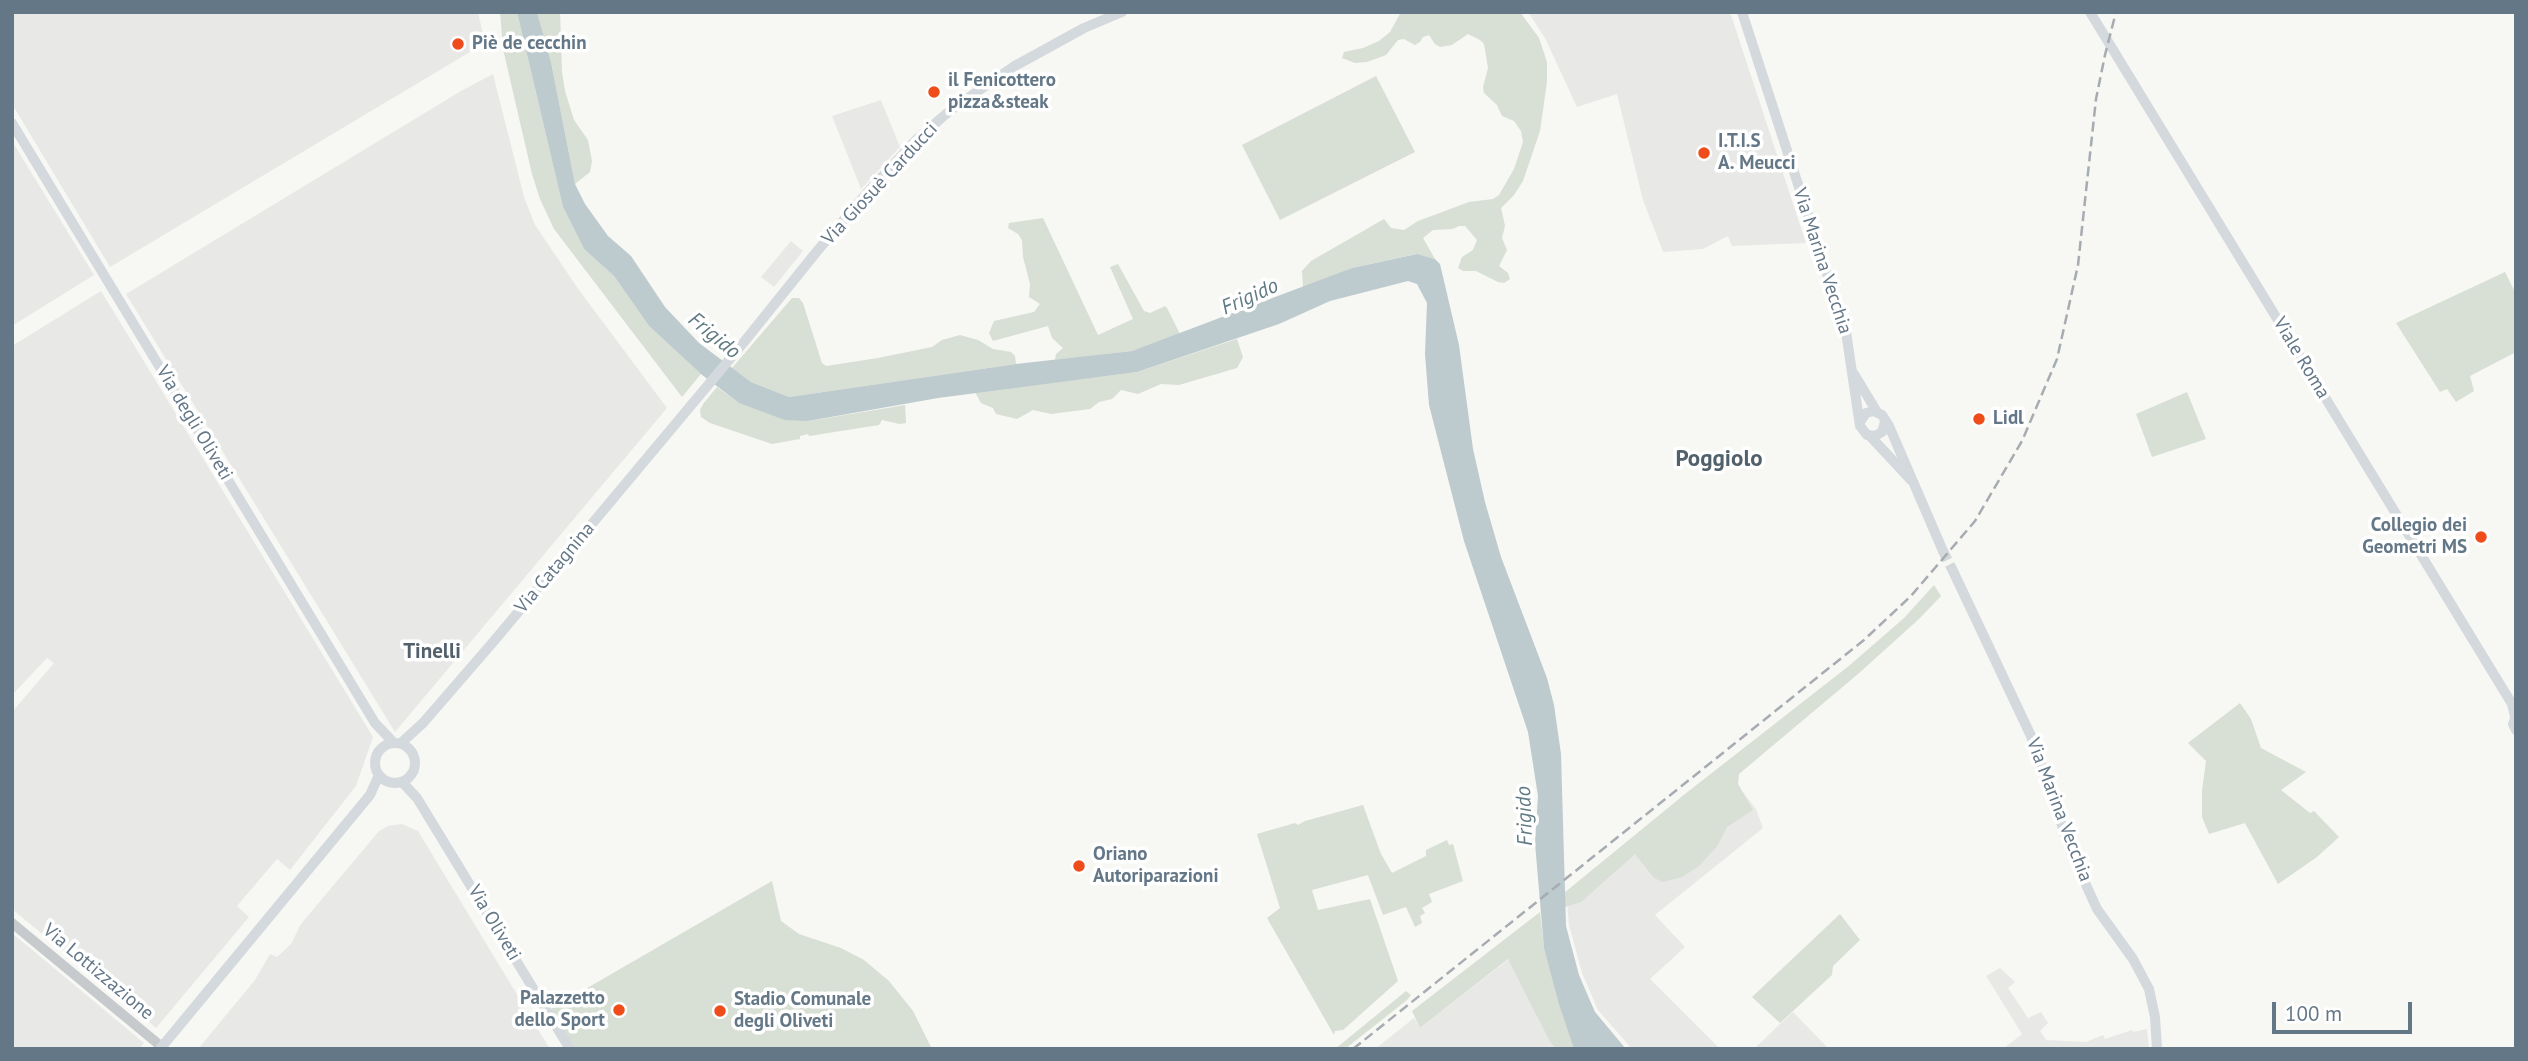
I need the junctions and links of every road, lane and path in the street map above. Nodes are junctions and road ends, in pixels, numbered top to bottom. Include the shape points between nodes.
1 (1122, 12) edge
2 (1741, 12) edge
3 (2090, 12) edge
4 (12, 123) edge
5 (1854, 374) junction
6 (1877, 412) junction
7 (685, 413) joint
8 (1860, 422) junction
9 (1885, 422) junction
10 (1870, 436) junction
11 (1912, 482) junction
12 (1943, 551) tunnel mouth
13 (1953, 571) tunnel mouth
14 (2514, 705) edge
15 (2515, 717) edge
16 (375, 723) junction
17 (424, 723) junction
18 (2516, 730) edge
19 (397, 743) junction
20 (381, 748) junction
21 (413, 752) junction
22 (379, 775) junction
23 (401, 780) junction
24 (370, 795) junction
25 (12, 923) edge
26 (161, 1048) edge
27 (570, 1049) edge
28 (2157, 1049) edge

1 - 7 main road, Via Giosuè Carducci via 1013,67 918,138 842,222
2 - 5 main road, Via Marina Vecchia via 1846,332
3 - 14 main road, Viale Roma
4 - 16 main road, Via degli Oliveti
5 - 6 main road, Via Marina Vecchia
5 - 8 main road, Via Marina Vecchia
6 - 8 main road via 1866,413
6 - 9 main road
7 - 17 main road, Via Catagnina
8 - 10 main road via 1861,430
9 - 10 main road via 1882,432
9 - 11 main road
10 - 11 main road
11 - 12 main road
13 - 28 main road, Via Marina Vecchia via 2031,736 2097,909 2149,989
14 - 15 main road, Viale Roma
15 - 18 main road, Viale Roma
16 - 19 main road
16 - 20 main road
17 - 19 main road, Via Catagnina
17 - 21 main road, Via Catagnina
19 - 20 main road
19 - 21 main road
20 - 22 main road via 375,762
21 - 23 main road via 415,764
22 - 23 main road
22 - 24 main road
23 - 24 main road
23 - 27 main road, Via Oliveti
24 - 26 main road
25 - 26 street, Via Lottizzazione

